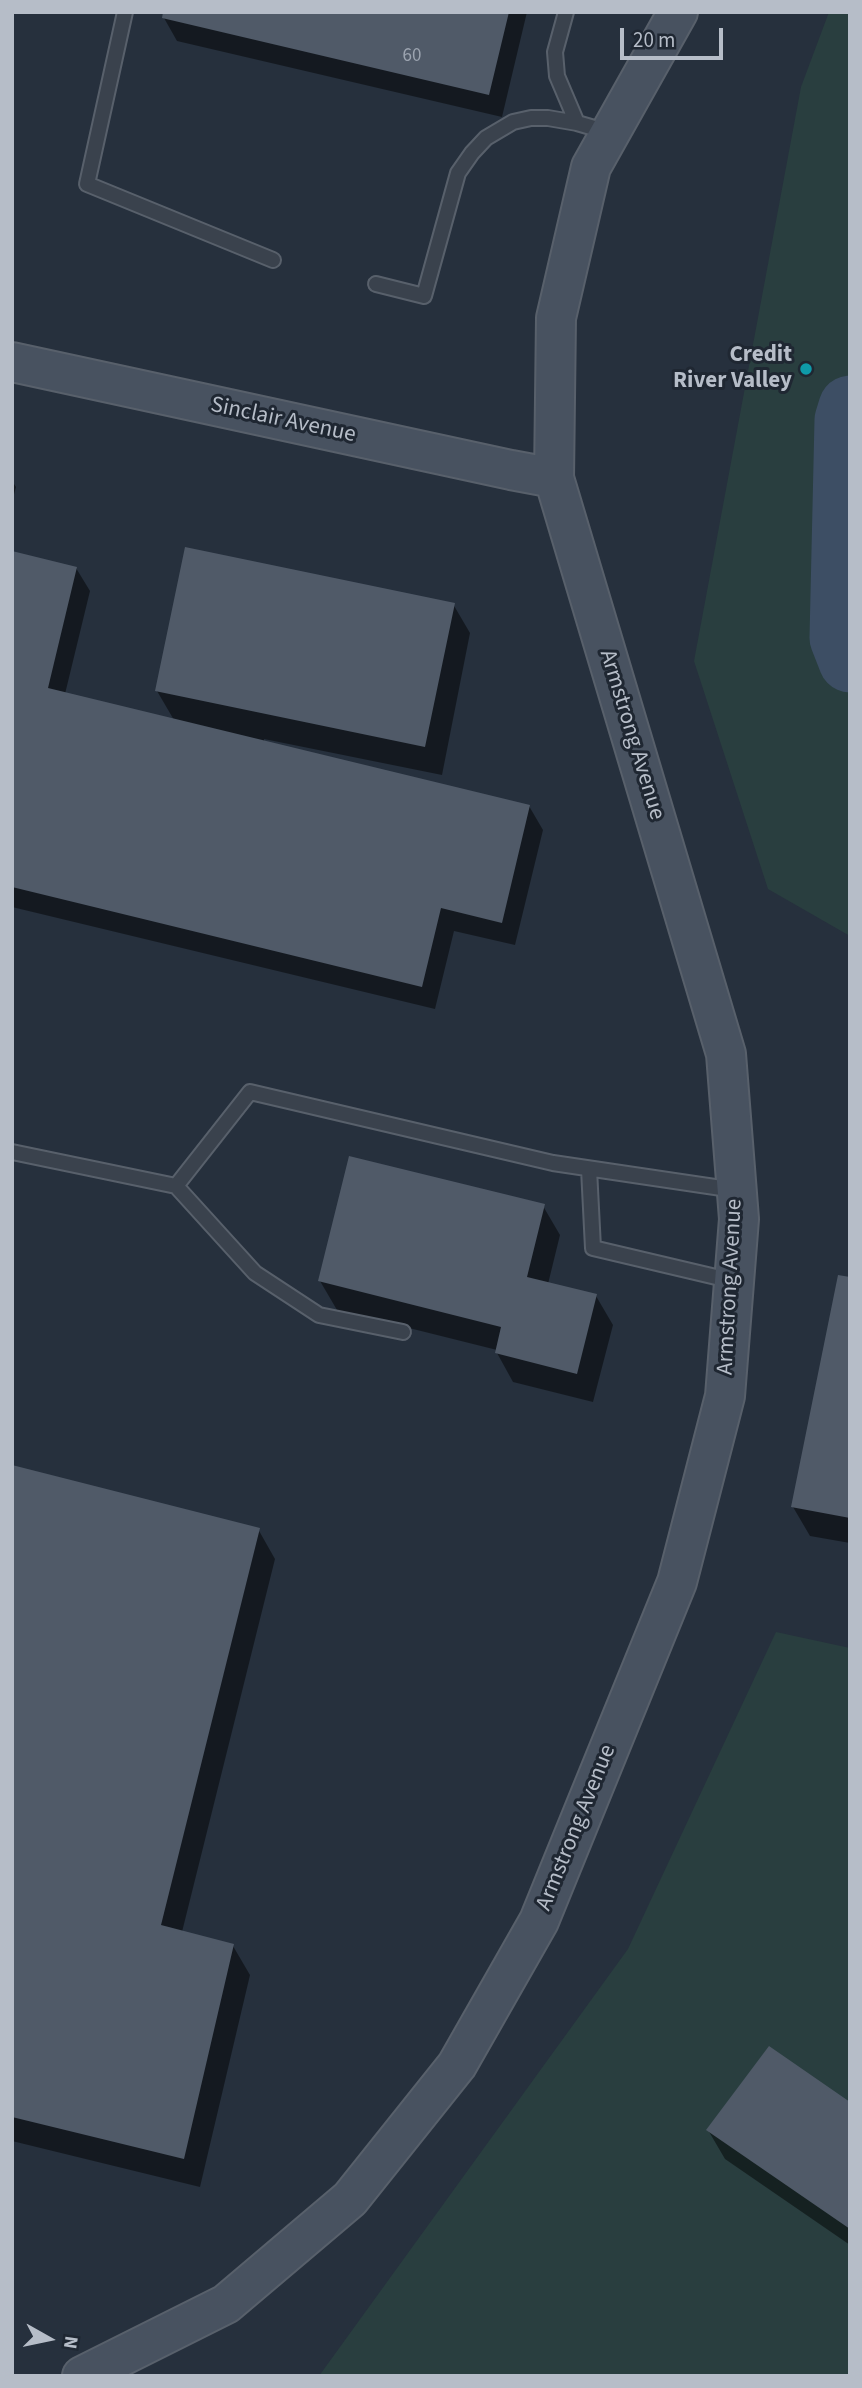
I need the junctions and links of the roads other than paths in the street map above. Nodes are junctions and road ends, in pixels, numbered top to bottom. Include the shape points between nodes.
1 (125, 12) edge
2 (566, 12) edge
3 (677, 12) edge
4 (593, 128) junction
5 (273, 260) dead end
6 (376, 284) dead end
7 (12, 362) edge
8 (554, 478) junction
9 (12, 1152) edge
10 (589, 1169) junction
11 (176, 1186) junction
12 (737, 1191) junction
13 (734, 1282) junction
14 (403, 1332) dead end
15 (82, 2376) edge

1 - 5 lane via 87,184
2 - 4 lane via 555,52 556,76
3 - 4 street, Armstrong Avenue
4 - 6 lane via 531,118 513,122 486,138 458,173 424,296
4 - 8 street, Armstrong Avenue via 591,167 556,318
7 - 8 street, Sinclair Avenue
8 - 12 street, Armstrong Avenue via 726,1054
9 - 11 lane
10 - 11 lane via 250,1092
10 - 12 lane
10 - 13 lane via 593,1248
11 - 14 lane via 254,1273 319,1315
12 - 13 street, Armstrong Avenue
13 - 15 street, Armstrong Avenue via 725,1396 677,1582 540,1921 457,2065 350,2199 226,2304

